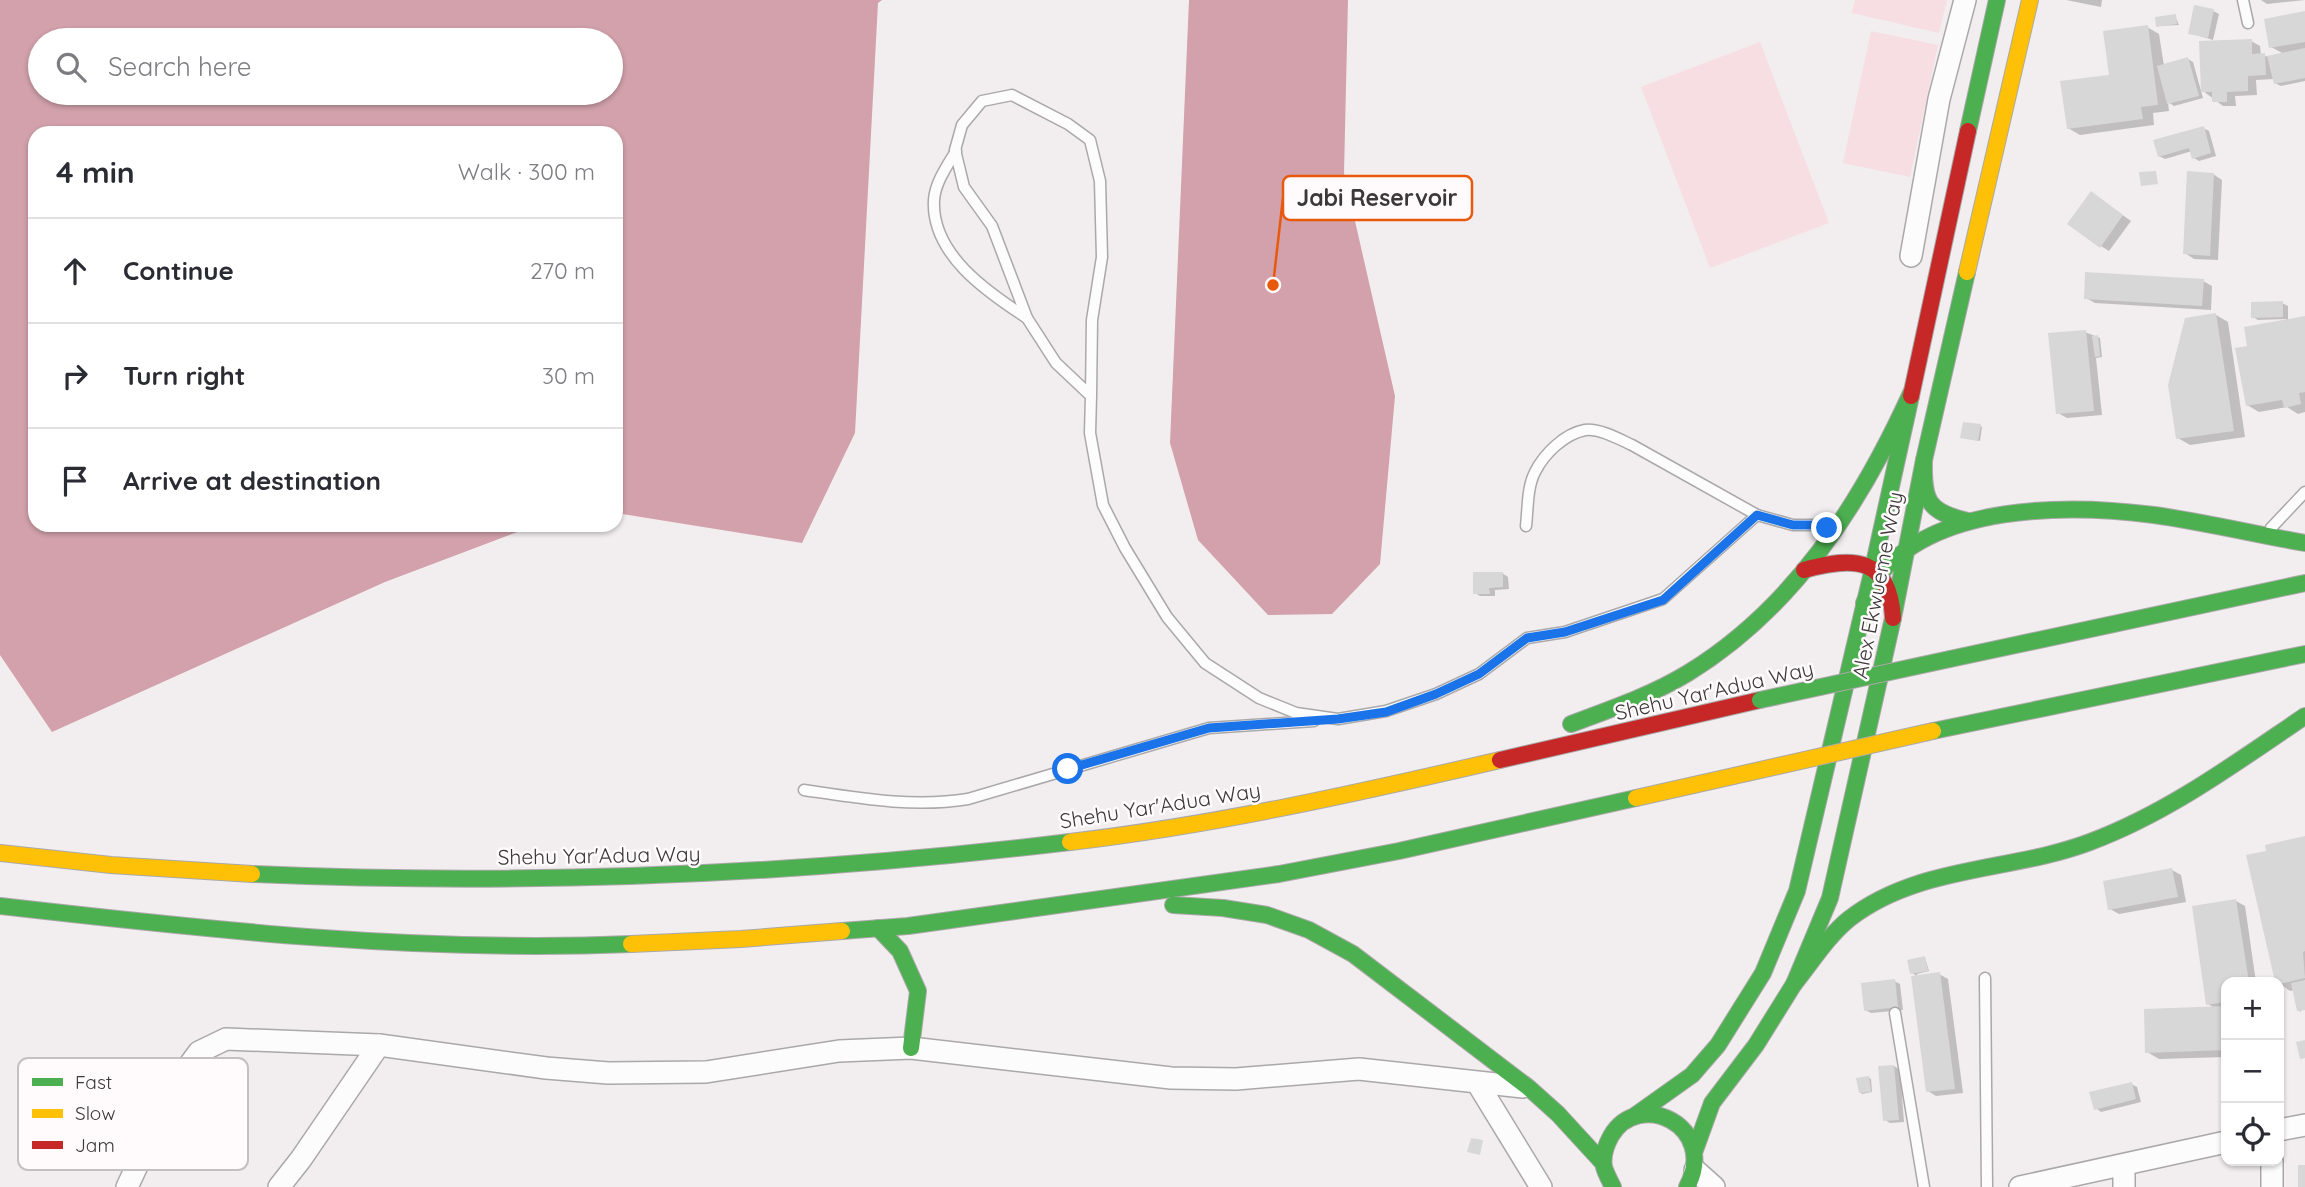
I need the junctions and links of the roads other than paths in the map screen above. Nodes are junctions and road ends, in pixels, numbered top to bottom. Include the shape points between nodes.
1 (1965, 0) edge
2 (1997, 0) edge
3 (2030, 0) edge
4 (2243, 0) edge
5 (2248, 23) dead end
6 (956, 151) junction
7 (1911, 256) dead end
8 (1027, 318) junction
9 (1911, 393) junction
10 (1091, 396) junction
11 (1924, 460) junction
12 (2305, 492) edge
13 (1757, 515) junction
14 (1968, 522) junction
15 (1527, 526) dead end
16 (1833, 534) junction
17 (2263, 536) junction
18 (2305, 543) edge
19 (1905, 550) junction
20 (1804, 570) junction
21 (1876, 571) junction
22 (2305, 583) edge
23 (1893, 618) junction
24 (2305, 654) edge
25 (2305, 716) edge
26 (1338, 719) junction
27 (1440, 774) junction
28 (804, 790) dead end
29 (0, 853) edge
30 (0, 906) edge
31 (1036, 909) junction
32 (878, 928) junction
33 (1985, 978) dead end
34 (1794, 984) junction
35 (1895, 1013) dead end
36 (379, 1045) junction
37 (911, 1048) junction
38 (195, 1058) edge
39 (1478, 1084) junction
40 (1529, 1087) junction
41 (1633, 1117) junction
42 (2305, 1125) edge
43 (2284, 1129) edge
44 (2221, 1143) edge
45 (2124, 1165) junction
46 (2272, 1166) edge
47 (1692, 1169) edge
48 (135, 1170) edge
49 (1607, 1177) edge
50 (127, 1187) edge
51 (279, 1187) edge
52 (1541, 1187) edge
53 (1714, 1187) edge
54 (1924, 1187) edge
55 (1987, 1187) edge
56 (2020, 1187) edge
57 (2124, 1187) edge
58 (2272, 1187) edge

1 - 7 street via 1939,99
2 - 9 main road, Alex Ekwueme Way
3 - 11 main road, Alex Ekwueme Way
4 - 5 lane
6 - 8 lane via 964,187 992,226
6 - 8 lane via 934,200 939,233 974,280
6 - 10 lane via 962,125 982,101 1012,95 1090,140 1100,181 1102,257 1093,320
8 - 10 lane via 1056,363
9 - 16 main road via 1875,469
9 - 21 main road, Alex Ekwueme Way
10 - 26 lane via 1090,433 1103,505 1167,617 1205,663 1259,698 1296,713
11 - 14 main road via 1923,487 1932,508
11 - 19 main road, Alex Ekwueme Way
12 - 17 lane
13 - 15 lane via 1632,445 1586,430 1565,438 1535,472
13 - 16 lane via 1793,525 1820,525
13 - 26 lane via 1663,600 1565,632 1527,638 1479,674 1436,694 1386,712
14 - 17 main road via 2094,511
14 - 19 main road
16 - 20 main road
17 - 18 main road
19 - 21 main road
19 - 23 main road, Alex Ekwueme Way
20 - 21 main road via 1838,562
20 - 27 main road via 1732,643 1700,666 1626,703
21 - 23 main road via 1892,592
21 - 41 main road, Alex Ekwueme Way via 1864,603 1808,852 1778,942 1718,1045 1692,1075
22 - 27 main road, Shehu Yar'Adua Way, bridge
23 - 34 main road, Alex Ekwueme Way via 1830,898
24 - 31 main road, bridge via 1346,861
25 - 34 main road via 2208,782 2125,827 2049,855 1926,881 1868,906 1848,920
26 - 28 lane via 1209,728 943,803 877,801
27 - 29 main road, Shehu Yar'Adua Way via 1087,840 745,872 642,877 333,877 175,870
30 - 32 main road via 191,928 464,946 741,939
31 - 32 main road
31 - 40 main road via 1200,906 1282,918 1353,954
32 - 37 main road via 900,951 918,991
33 - 55 lane
34 - 47 main road, Alex Ekwueme Way via 1713,1102
35 - 54 lane
36 - 37 street via 546,1068 664,1074 839,1051
36 - 38 street via 226,1039
36 - 51 street
37 - 39 street via 1171,1078 1236,1079 1359,1069
39 - 40 street
39 - 52 street
40 - 49 main road via 1558,1114
41 - 47 main road via 1649,1114 1678,1123 1689,1135
41 - 49 main road, Alex Ekwueme Way via 1609,1137
42 - 43 street
44 - 45 street
45 - 56 street
45 - 57 street
46 - 58 street
47 - 53 street
48 - 50 street

